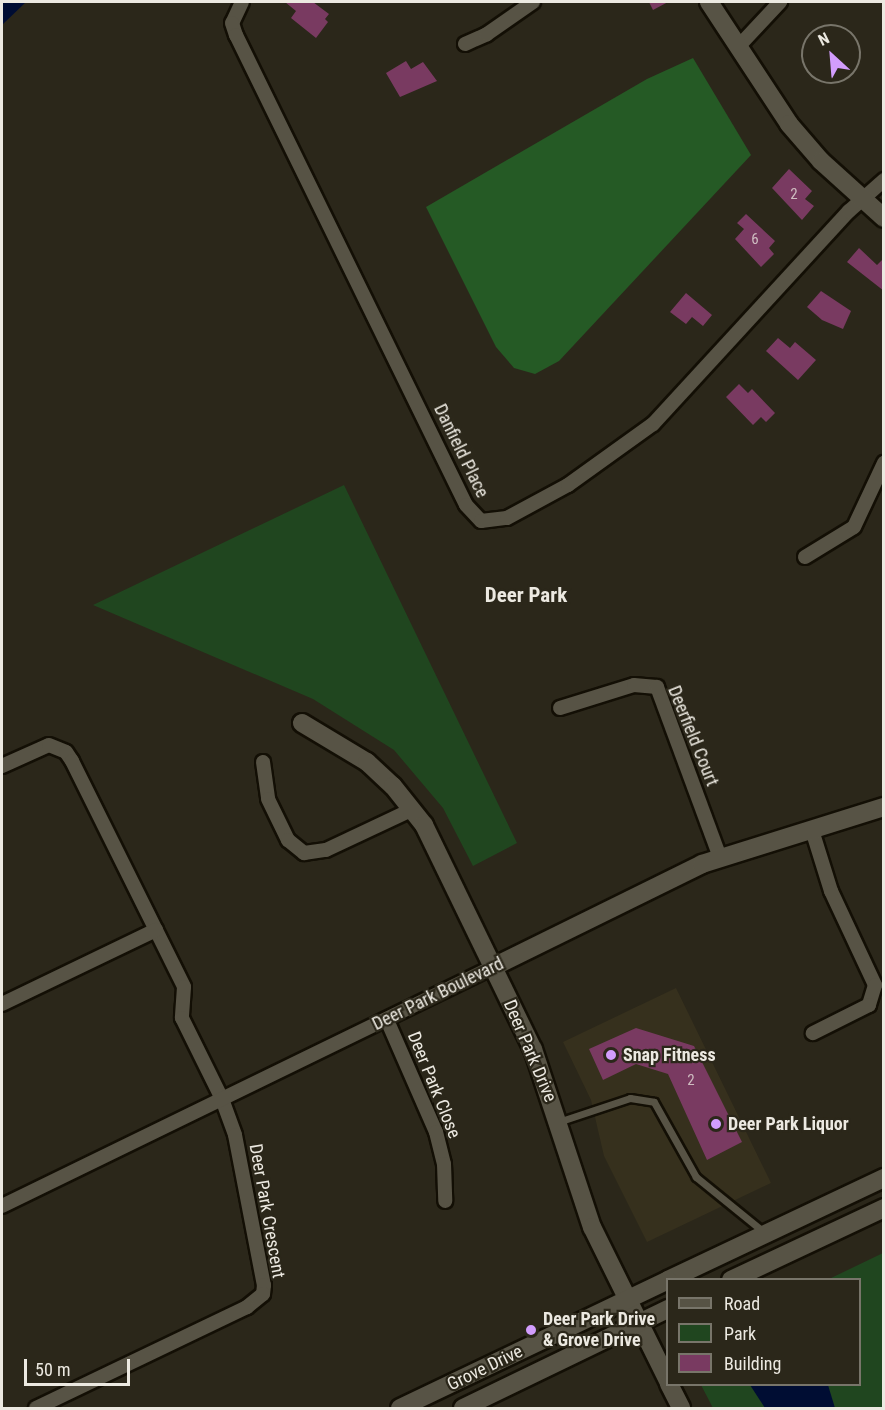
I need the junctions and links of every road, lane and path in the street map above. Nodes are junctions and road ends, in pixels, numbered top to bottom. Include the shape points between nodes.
1 (242, 2) edge
2 (533, 2) edge
3 (709, 2) edge
4 (780, 2) edge
5 (465, 44) dead end
6 (738, 47) junction
7 (884, 180) edge
8 (862, 199) junction
9 (884, 218) edge
10 (884, 463) edge
11 (805, 557) dead end
12 (560, 708) dead end
13 (302, 723) dead end
14 (263, 762) dead end
15 (2, 766) edge
16 (884, 807) edge
17 (413, 809) junction
18 (812, 830) junction
19 (720, 857) junction
20 (156, 930) junction
21 (493, 967) junction
22 (2, 1004) edge
23 (387, 1020) junction
24 (813, 1034) dead end
25 (222, 1099) junction
26 (558, 1122) junction
27 (884, 1178) edge
28 (444, 1201) dead end
29 (2, 1206) edge
30 (884, 1208) edge
31 (765, 1233) junction
32 (672, 1278) edge
33 (735, 1278) edge
34 (666, 1281) edge
35 (626, 1300) junction
36 (666, 1310) edge
37 (638, 1323) junction
38 (666, 1379) edge
39 (670, 1386) edge
40 (36, 1408) edge
41 (400, 1408) edge
42 (463, 1408) edge
43 (681, 1408) edge

1 - 8 street, Danfield Place via 232,23 236,35 466,505 481,521 507,518 568,485 653,424
2 - 5 street via 487,34
3 - 6 street
4 - 6 street
6 - 8 street via 789,124
7 - 8 street
8 - 9 street
10 - 11 street via 854,527
12 - 19 street, Deerfield Court via 634,685 657,687
13 - 17 street, Deer Park Drive via 367,762
14 - 17 street via 268,799 288,840 304,853 326,850
15 - 20 street via 49,745 66,752
16 - 18 street, Deer Park Boulevard
17 - 21 street, Deer Park Drive
18 - 19 street, Deer Park Boulevard
18 - 24 street via 831,891 875,985 869,1005
19 - 21 street, Deer Park Boulevard via 669,878
20 - 22 street
20 - 25 street via 184,987 182,1018
21 - 23 street, Deer Park Boulevard
21 - 26 street, Deer Park Drive via 533,1049
23 - 25 street, Deer Park Boulevard
23 - 28 street, Deer Park Close via 436,1132 444,1164
25 - 29 street, Deer Park Boulevard
25 - 40 street, Deer Park Crescent via 234,1135 263,1273 263,1294 247,1307
26 - 31 lane via 630,1098 654,1102 696,1177
26 - 35 street, Deer Park Drive via 592,1227
27 - 31 street, Grove Drive
30 - 33 street
31 - 32 street, Grove Drive
34 - 35 street, Grove Drive
35 - 37 street, Deer Park Drive
35 - 41 street, Grove Drive
36 - 37 street, Grove Drive
37 - 38 street, Deer Park Drive
37 - 42 street, Grove Drive
39 - 43 street, Deer Park Drive

